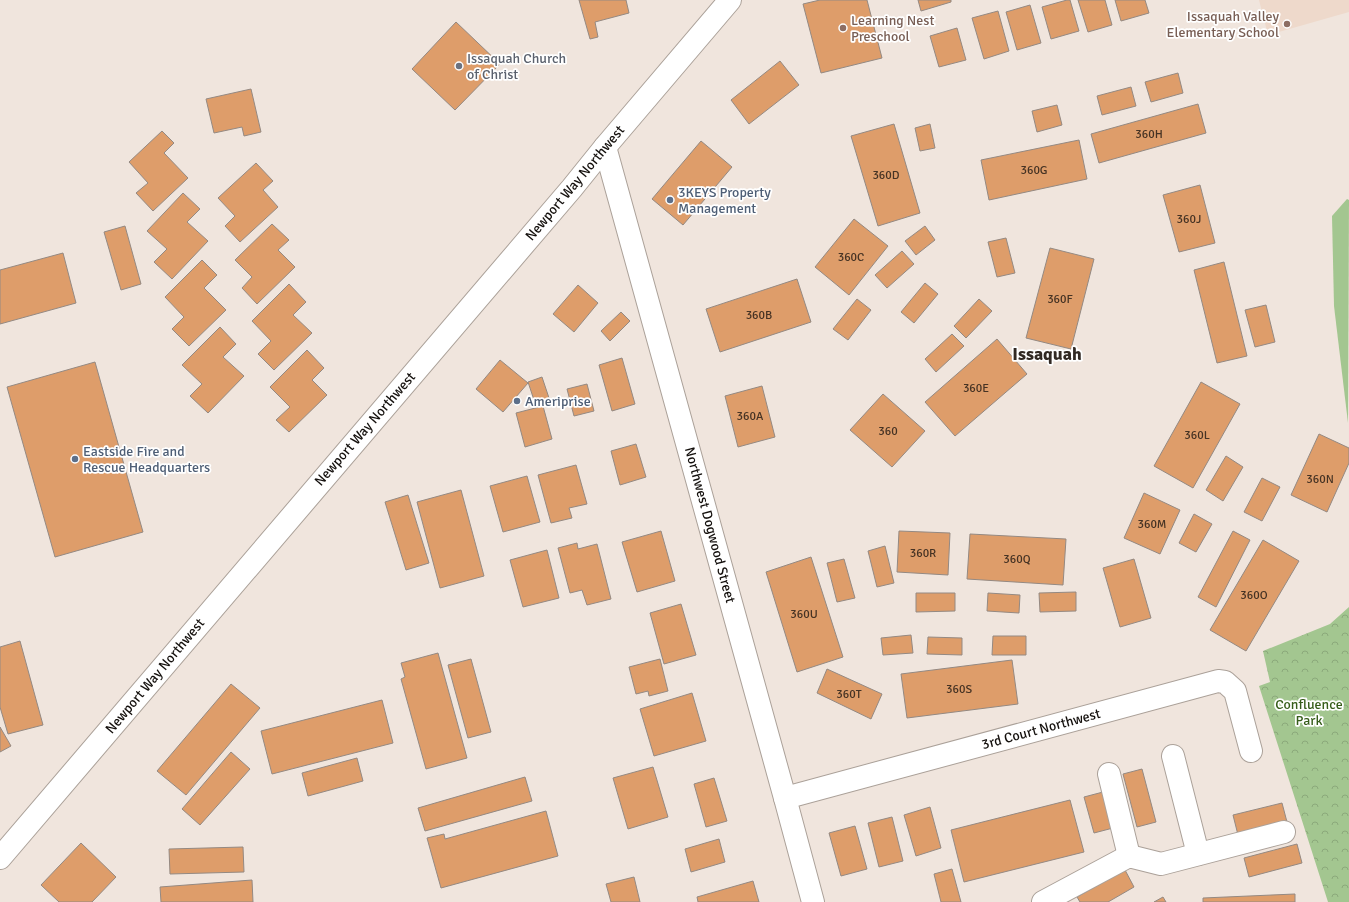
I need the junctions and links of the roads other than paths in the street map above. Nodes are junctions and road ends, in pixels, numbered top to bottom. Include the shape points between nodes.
1 (730, 0) edge
2 (604, 147) junction
3 (1251, 751) dead end
4 (1173, 756) dead end
5 (1109, 774) dead end
6 (785, 798) junction
7 (1284, 832) dead end
8 (1198, 854) junction
9 (1130, 856) junction
10 (0, 858) edge
11 (813, 902) edge
12 (1044, 902) edge

1 - 2 street, Newport Way Northwest
2 - 6 street, Northwest Dogwood Street
2 - 10 street, Newport Way Northwest via 572,188
3 - 6 street, 3rd Court Northwest via 1235,691 1225,682 1218,681
4 - 8 street
5 - 9 street
6 - 11 street, Northwest Dogwood Street
7 - 8 street
8 - 9 street via 1161,864
9 - 12 street

